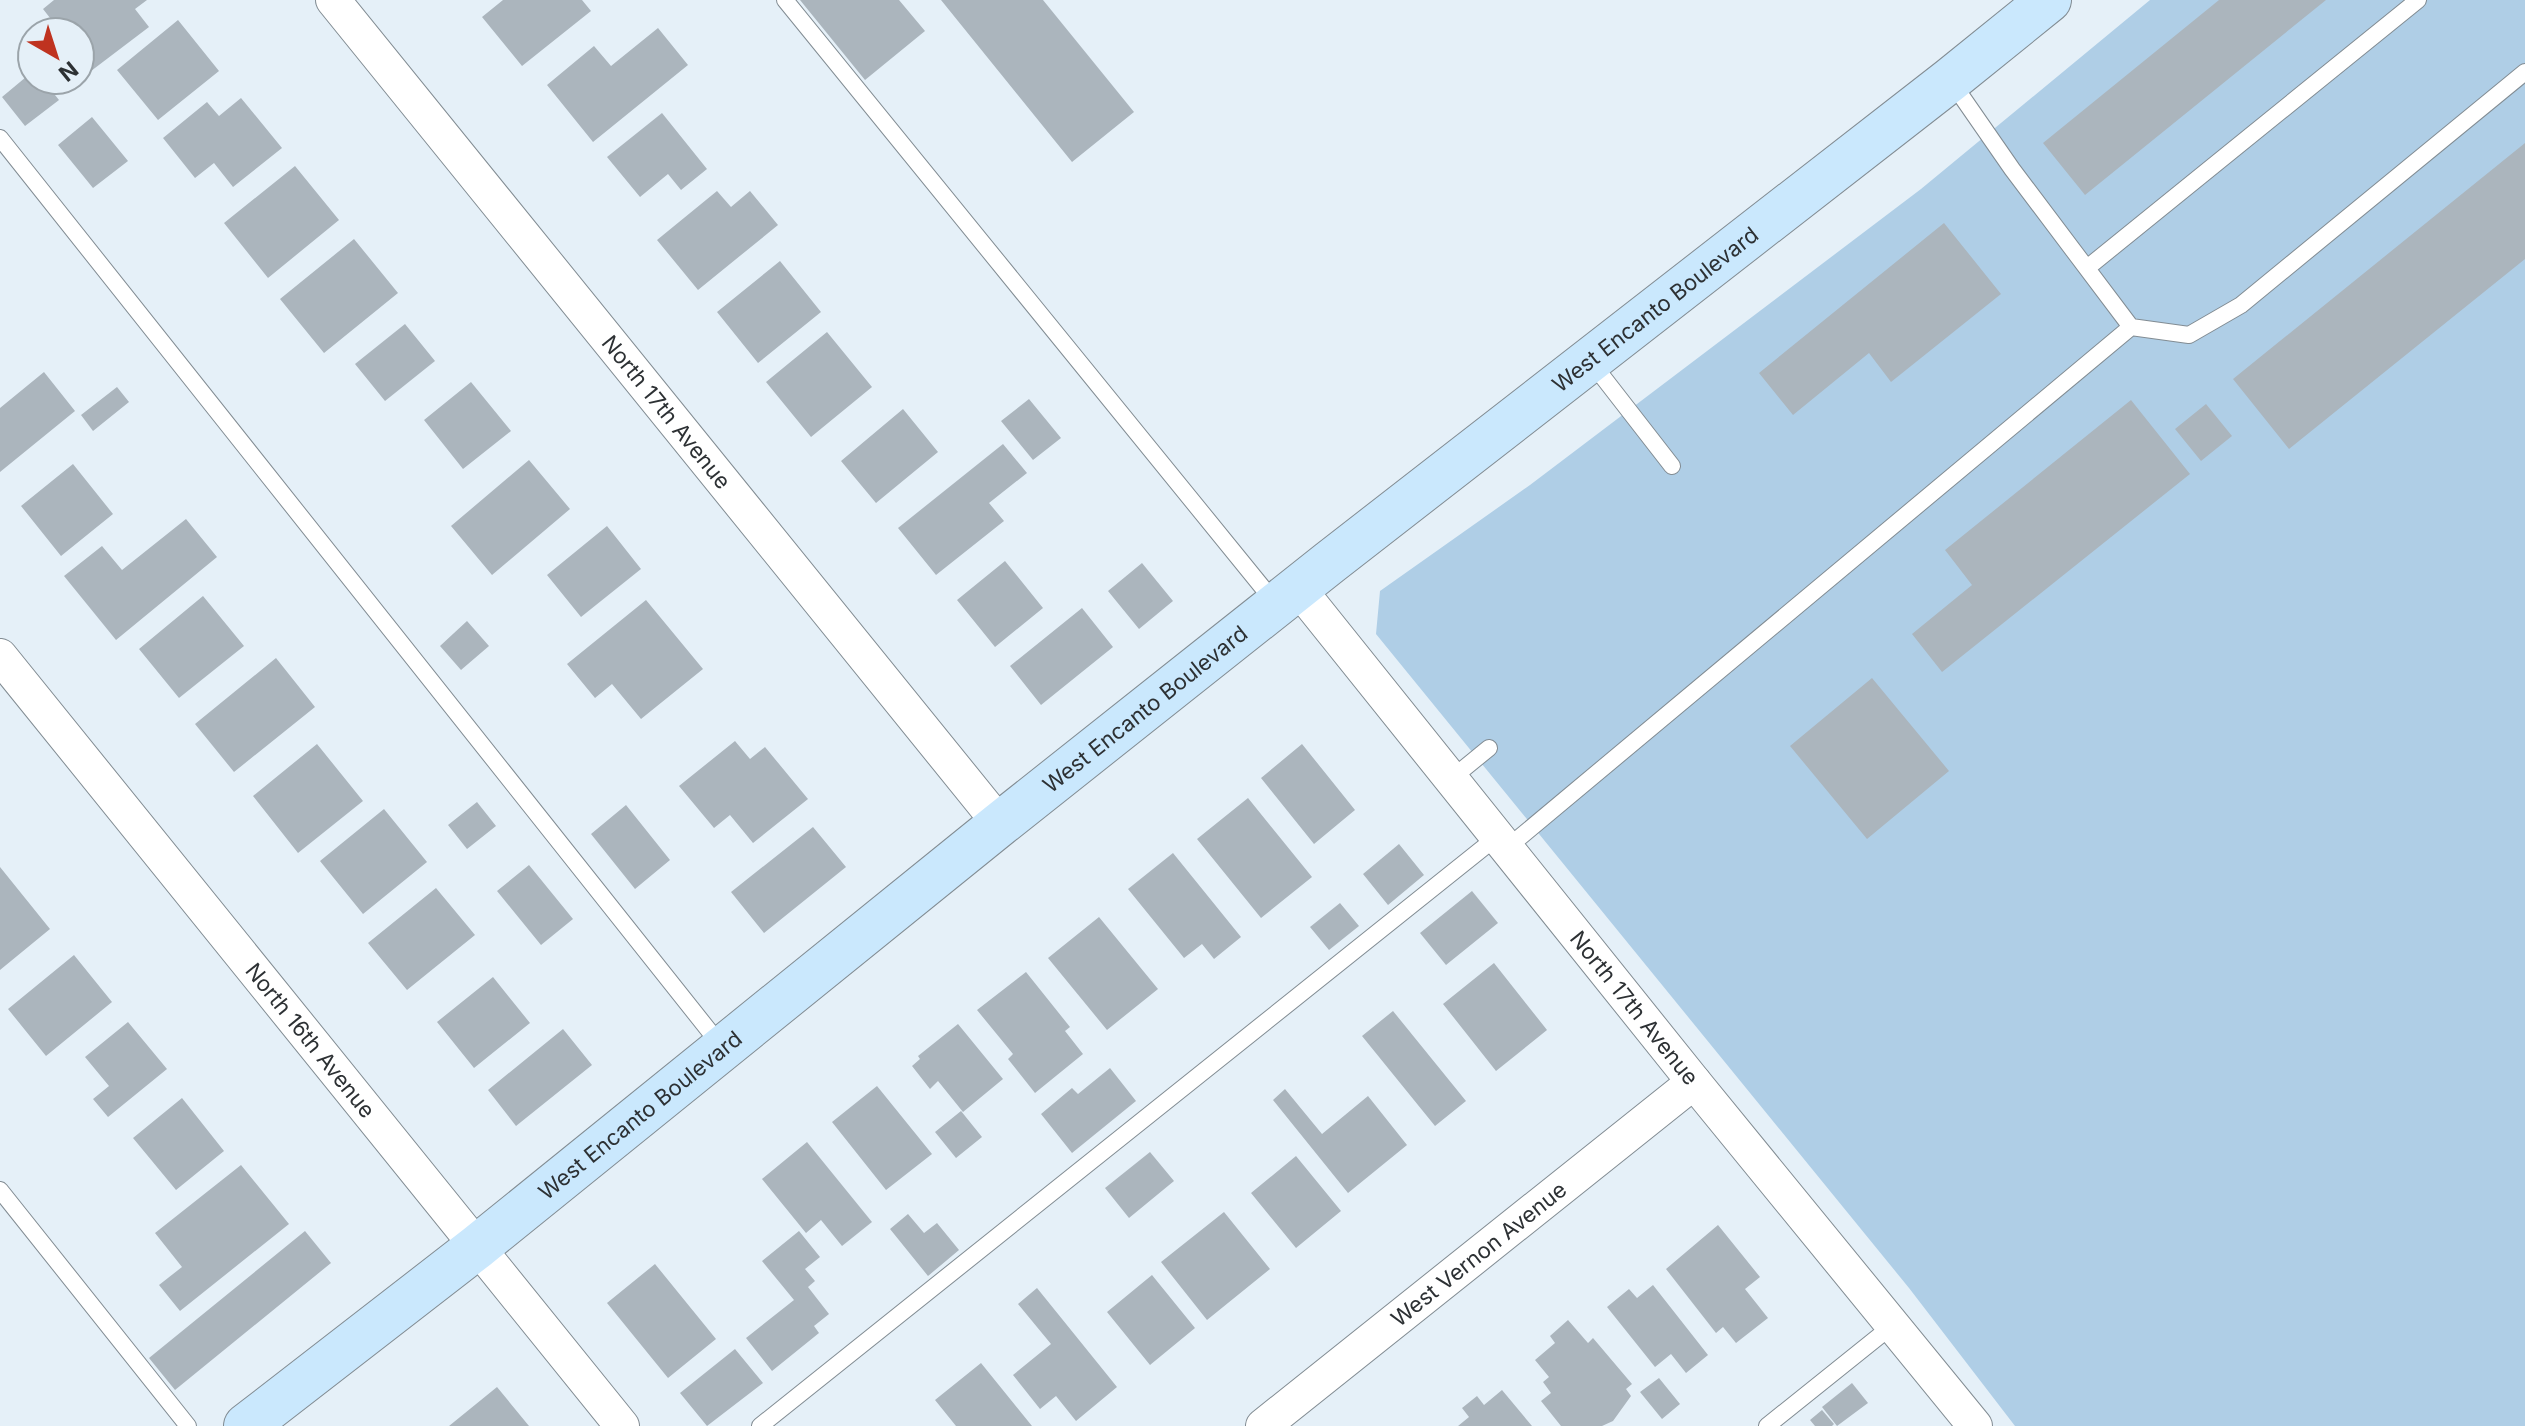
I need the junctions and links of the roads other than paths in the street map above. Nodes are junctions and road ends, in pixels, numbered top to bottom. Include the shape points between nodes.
1 (333, 0) edge
2 (785, 0) edge
3 (2049, 0) edge
4 (2418, 0) edge
5 (2525, 72) edge
6 (1950, 80) junction
7 (0, 138) edge
8 (2087, 268) junction
9 (2131, 327) junction
10 (1590, 360) junction
11 (1672, 466) dead end
12 (1287, 596) junction
13 (0, 656) edge
14 (1489, 748) dead end
15 (1451, 779) junction
16 (1000, 824) junction
17 (1503, 842) junction
18 (723, 1048) junction
19 (1694, 1082) junction
20 (0, 1190) edge
21 (477, 1247) junction
22 (1893, 1325) junction
23 (188, 1426) edge
24 (246, 1426) edge
25 (622, 1426) edge
26 (760, 1426) edge
27 (1263, 1426) edge
28 (1767, 1426) edge
29 (1975, 1426) edge

1 - 16 street, North 17th Avenue
2 - 12 lane
3 - 6 street, West Encanto Boulevard
4 - 8 lane
5 - 9 lane via 2241,305 2189,335
6 - 8 lane
6 - 10 street, West Encanto Boulevard
7 - 18 lane
8 - 9 lane
9 - 17 lane
10 - 11 lane
10 - 12 street, West Encanto Boulevard
12 - 15 street, North 17th Avenue
12 - 16 street, West Encanto Boulevard
13 - 21 street, North 16th Avenue
14 - 15 lane
15 - 17 street, North 17th Avenue
16 - 18 street, West Encanto Boulevard
17 - 19 street, North 17th Avenue
17 - 26 lane
18 - 21 street, West Encanto Boulevard
19 - 22 street, North 17th Avenue
19 - 27 street, West Vernon Avenue
20 - 23 lane
21 - 24 street, West Encanto Boulevard
21 - 25 street, North 16th Avenue
22 - 28 lane
22 - 29 street, North 17th Avenue

